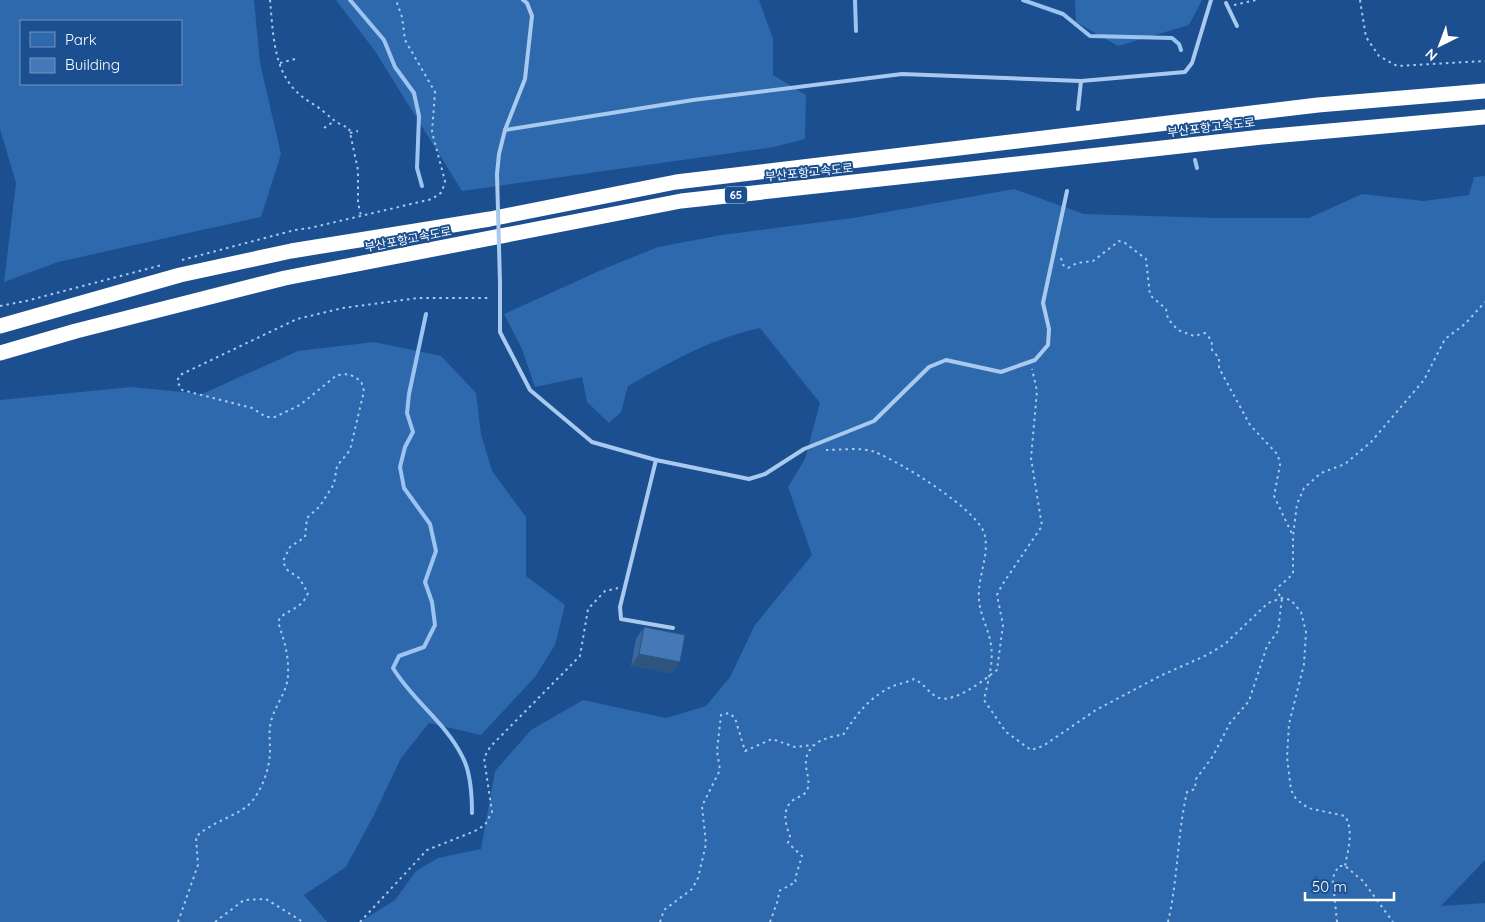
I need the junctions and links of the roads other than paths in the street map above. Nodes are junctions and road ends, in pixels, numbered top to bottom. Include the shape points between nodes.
1 (523, 0) edge
2 (1211, 0) edge
3 (1226, 3) dead end
4 (1237, 26) dead end
5 (1081, 81) junction
6 (1485, 91) edge
7 (1078, 109) dead end
8 (1485, 117) edge
9 (505, 130) junction
10 (1068, 191) dead end
11 (0, 326) edge
12 (0, 353) edge
13 (656, 460) junction
14 (673, 628) dead end

1 - 9 lane via 532,16 525,79
2 - 5 lane via 1192,63 1185,72
3 - 4 lane
5 - 7 lane
5 - 9 lane via 902,74 692,100
6 - 11 highway, 부산포항고속도로 / 65 via 1318,105 676,182 490,219 254,259 180,275
8 - 12 highway, 부산포항고속도로 / 65 via 1262,137 681,202 285,278
9 - 13 lane, bridge via 497,174 500,332 530,390 592,442
10 - 13 lane via 1043,303 1049,329 1048,345 1035,360 1001,372 946,360 929,367 874,421 804,449 765,474 749,479
13 - 14 lane via 620,607 621,619

